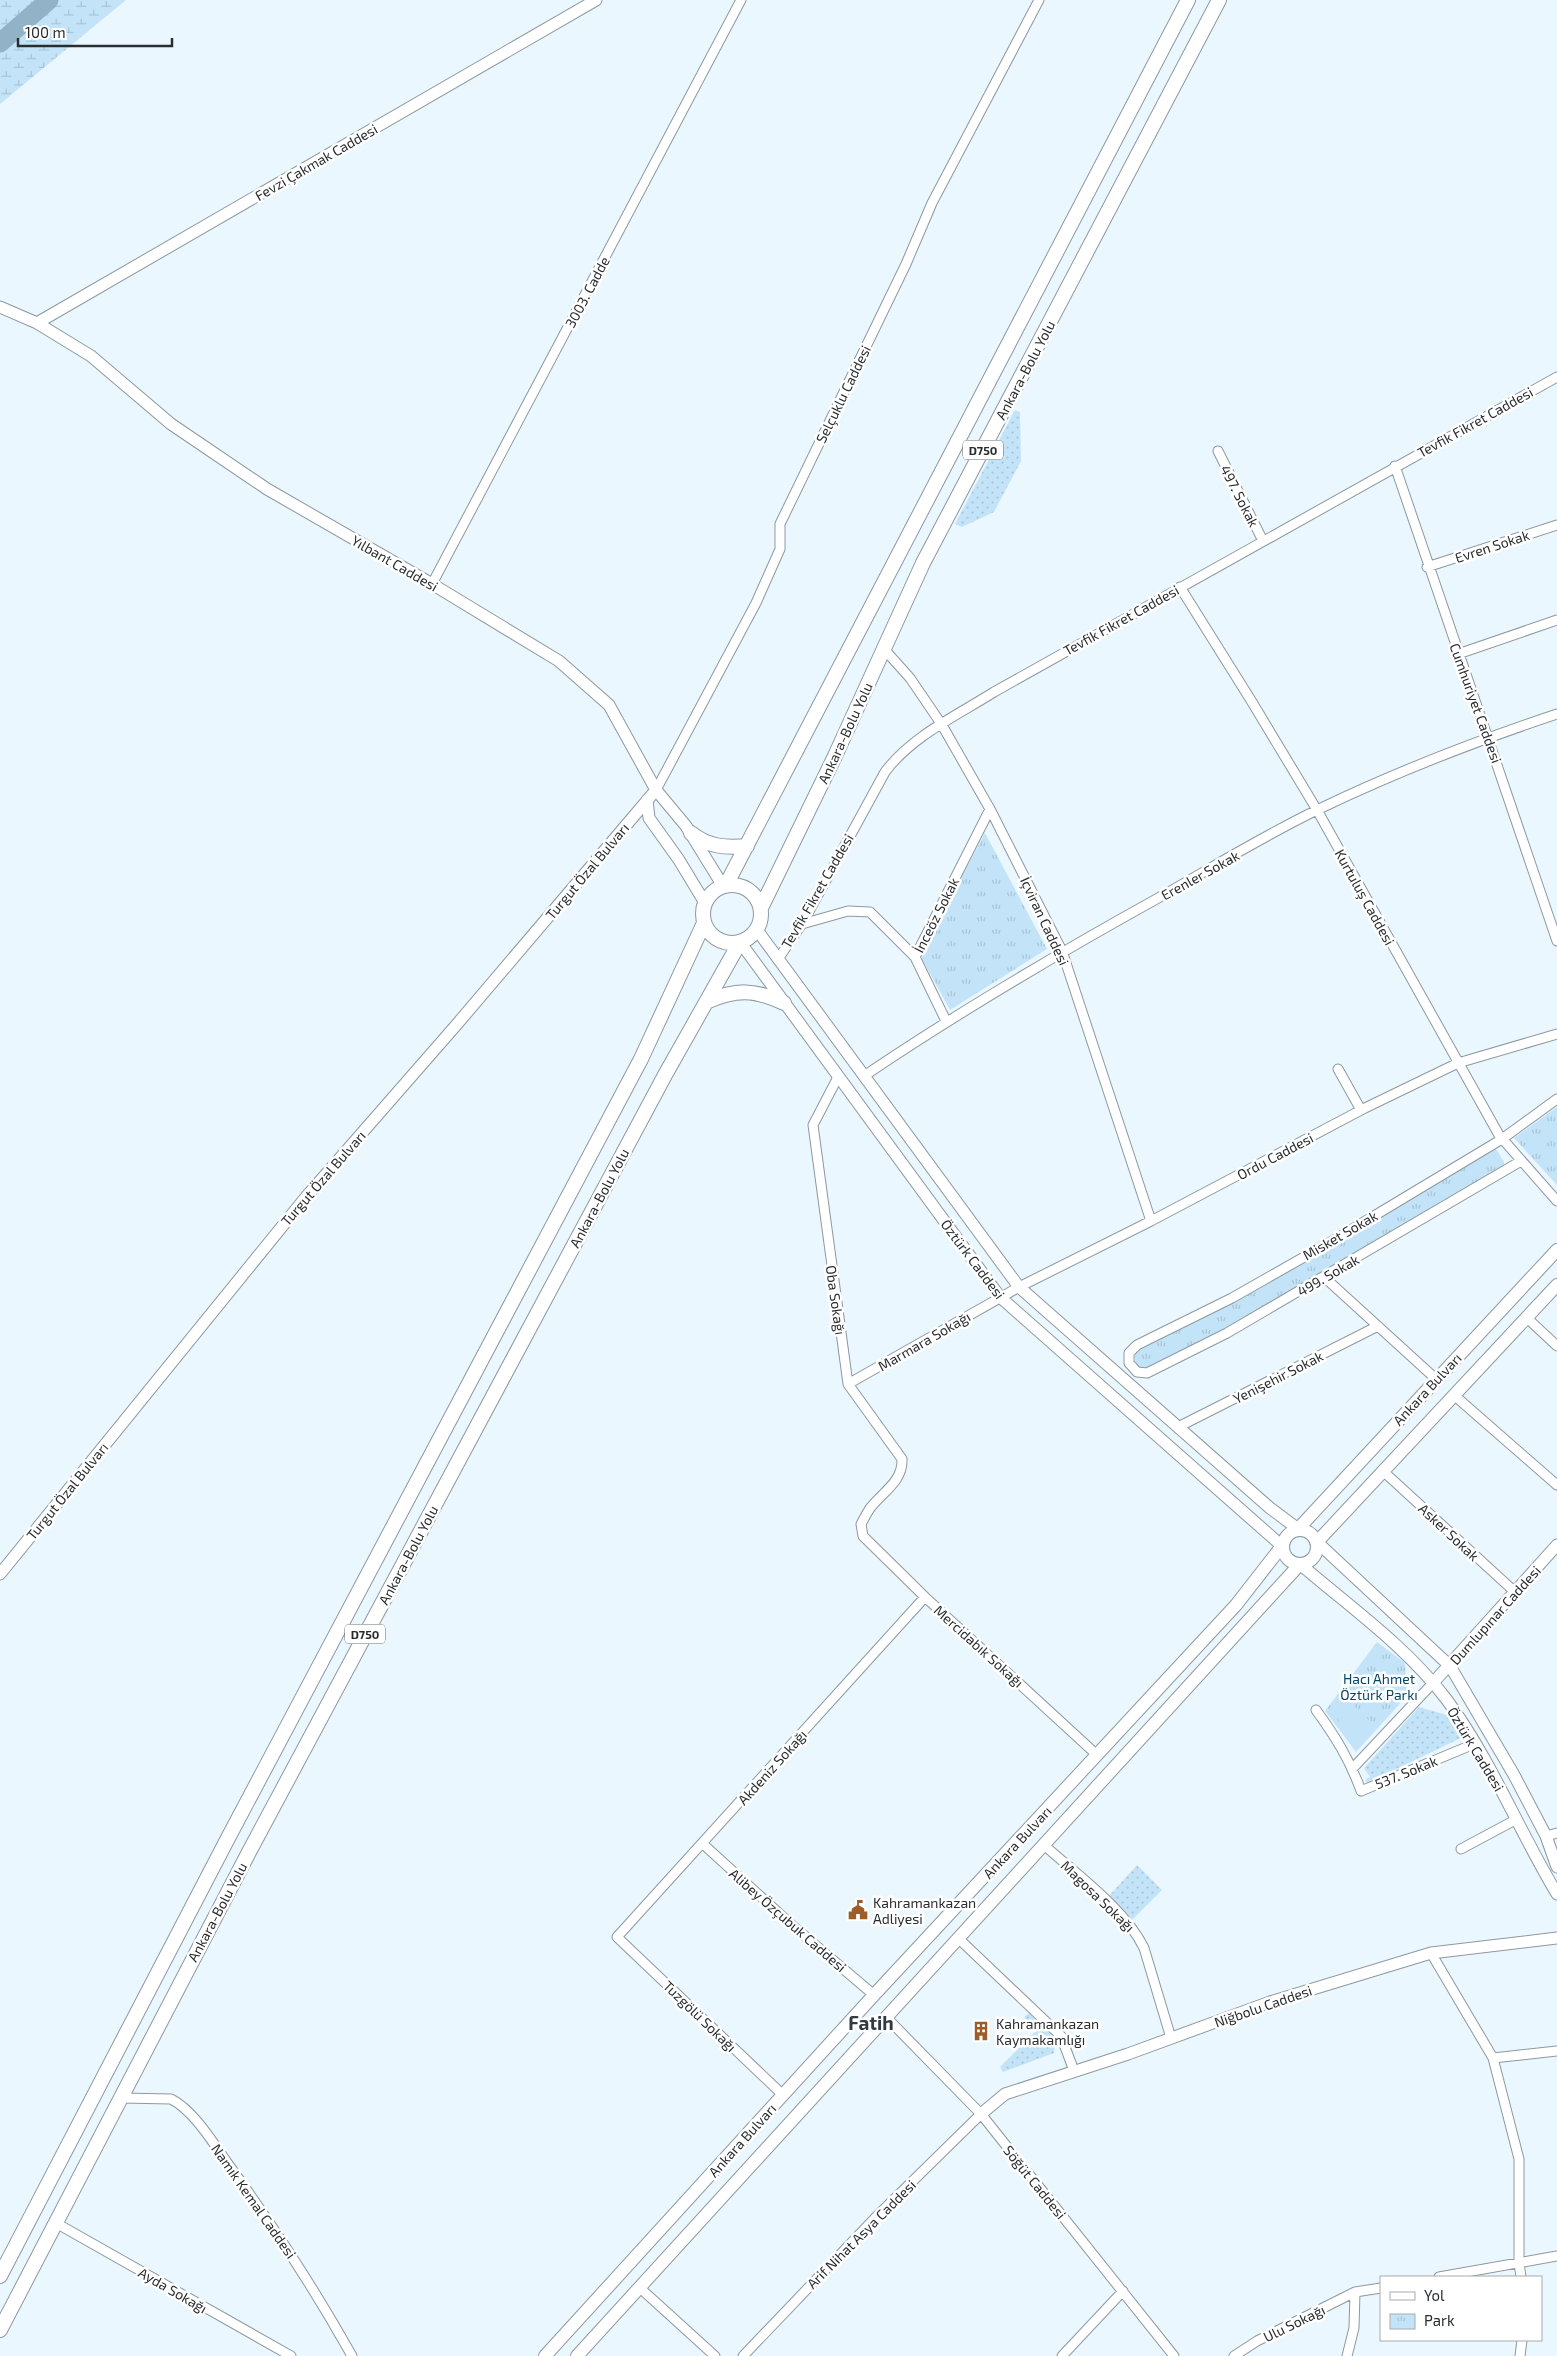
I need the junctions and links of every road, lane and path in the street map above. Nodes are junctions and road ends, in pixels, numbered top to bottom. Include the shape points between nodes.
1 (596, 0) edge
2 (741, 0) edge
3 (1039, 0) edge
4 (1188, 0) edge
5 (1219, 0) edge
6 (0, 307) edge
7 (37, 323) junction
8 (1557, 377) edge
9 (1218, 451) dead end
10 (1395, 466) junction
11 (1557, 525) edge
12 (1263, 541) junction
13 (1427, 566) junction
14 (432, 584) junction
15 (1180, 587) junction
16 (1557, 620) edge
17 (884, 649) junction
18 (1458, 654) junction
19 (1557, 714) edge
20 (942, 725) junction
21 (1489, 737) junction
22 (656, 790) junction
23 (647, 800) junction
24 (990, 809) junction
25 (1317, 810) junction
26 (691, 833) junction
27 (747, 846) junction
28 (725, 885) junction
29 (705, 903) junction
30 (761, 908) junction
31 (704, 923) junction
32 (802, 924) junction
33 (757, 930) junction
34 (1557, 941) edge
35 (740, 942) junction
36 (1062, 951) junction
37 (915, 957) junction
38 (778, 959) junction
39 (706, 1002) junction
40 (784, 1003) junction
41 (946, 1021) junction
42 (1557, 1034) edge
43 (1458, 1063) junction
44 (1338, 1069) dead end
45 (864, 1076) junction
46 (838, 1077) junction
47 (1557, 1100) edge
48 (1361, 1110) junction
49 (1502, 1139) junction
50 (1521, 1161) junction
51 (1557, 1201) edge
52 (1151, 1221) junction
53 (1557, 1250) edge
54 (1324, 1277) junction
55 (1557, 1285) edge
56 (1019, 1287) junction
57 (1000, 1297) junction
58 (1527, 1318) junction
59 (1378, 1326) junction
60 (1557, 1346) edge
61 (1130, 1366) joint
62 (1436, 1379) junction
63 (848, 1384) junction
64 (1455, 1396) junction
65 (1178, 1427) junction
66 (1384, 1472) junction
67 (1557, 1485) edge
68 (1298, 1529) junction
69 (863, 1536) joint
70 (1317, 1542) junction
71 (1557, 1545) edge
72 (1282, 1546) junction
73 (1300, 1564) junction
74 (0, 1574) edge
75 (1515, 1592) junction
76 (925, 1597) junction
77 (1450, 1666) junction
78 (1432, 1684) junction
79 (1316, 1710) dead end
80 (1474, 1744) junction
81 (1097, 1755) junction
82 (1353, 1768) junction
83 (1517, 1819) junction
84 (1551, 1834) edge
85 (703, 1844) junction
86 (1044, 1845) junction
87 (1461, 1849) dead end
88 (1557, 1867) edge
89 (1557, 1894) edge
90 (617, 1936) joint
91 (958, 1938) junction
92 (1557, 1938) edge
93 (1431, 1953) junction
94 (874, 1994) junction
95 (886, 2017) junction
96 (1171, 2038) junction
97 (1557, 2052) edge
98 (1494, 2058) junction
99 (1074, 2071) junction
100 (783, 2095) junction
101 (120, 2098) junction
102 (981, 2114) junction
103 (56, 2223) junction
104 (1557, 2256) edge
105 (1519, 2263) junction
106 (0, 2276) edge
107 (1445, 2276) edge
108 (1521, 2276) edge
109 (640, 2288) junction
110 (1380, 2288) edge
111 (1123, 2291) junction
112 (1355, 2292) junction
113 (0, 2330) edge
114 (1522, 2341) edge
115 (291, 2356) edge
116 (352, 2356) edge
117 (545, 2356) edge
118 (578, 2356) edge
119 (715, 2356) edge
120 (743, 2356) edge
121 (1062, 2356) edge
122 (1174, 2356) edge
123 (1234, 2356) edge
124 (1347, 2356) edge
125 (1520, 2356) edge

1 - 7 street, Fevzi Çakmak Caddesi
2 - 14 street, 3003. Cadde
3 - 22 street, Selçuklu Caddesi via 932,203 906,264 780,524 780,549 756,603
4 - 27 highway, Ankara-Bolu Yolu / D750
5 - 17 highway, Ankara-Bolu Yolu / D750 via 923,563
6 - 7 street, Yılbant Caddesi
7 - 14 street, Yılbant Caddesi via 91,356 171,424 267,489
8 - 10 street, Tevfik Fikret Caddesi
9 - 12 street, 497. Sokak
10 - 12 street, Tevfik Fikret Caddesi
10 - 13 street, Cumhuriyet Caddesi
11 - 13 street, Evren Sokak
12 - 15 street, Tevfik Fikret Caddesi
13 - 18 street, Cumhuriyet Caddesi
14 - 22 street, Yılbant Caddesi via 560,661 608,705
15 - 20 street, Tevfik Fikret Caddesi
15 - 25 street, Kurtuluş Caddesi
16 - 18 street
17 - 20 street, İçviran Caddesi via 910,678
17 - 30 highway, Ankara-Bolu Yolu / D750
18 - 21 street, Cumhuriyet Caddesi
19 - 21 street, Erenler Sokak
20 - 24 street, İçviran Caddesi
20 - 32 street, Tevfik Fikret Caddesi via 913,742 885,772
21 - 25 street, Erenler Sokak via 1390,776
21 - 34 street, Cumhuriyet Caddesi
22 - 23 street, Turgut Özal Bulvarı
22 - 26 street, Yılbant Caddesi
23 - 29 street via 649,818
23 - 74 street, Turgut Özal Bulvarı via 306,1197
24 - 36 street, İçviran Caddesi
24 - 37 street, İnceöz Sokak
25 - 36 street, Erenler Sokak
25 - 43 street, Kurtuluş Caddesi
26 - 27 highway via 714,846
26 - 28 street, Yılbant Caddesi via 706,861
27 - 28 highway, Ankara-Bolu Yolu / D750
28 - 29 highway via 712,892
28 - 30 highway via 748,889
29 - 31 highway
30 - 33 highway
31 - 35 highway via 718,940 732,944
31 - 106 highway, Ankara-Bolu Yolu / D750 via 641,1059 226,1840
32 - 37 street via 848,911 870,912
32 - 38 street, Tevfik Fikret Caddesi
33 - 35 highway
33 - 38 street, Öztürk Caddesi
35 - 39 highway, Ankara-Bolu Yolu / D750
35 - 40 street, Öztürk Caddesi
36 - 41 street, Erenler Sokak
36 - 52 street, İçviran Caddesi
37 - 41 street, İnceöz Sokak
38 - 45 street, Öztürk Caddesi
39 - 40 highway via 725,994 745,992 765,995
39 - 101 highway, Ankara-Bolu Yolu / D750 via 248,1852
40 - 46 street, Öztürk Caddesi
41 - 45 street, Erenler Sokak
42 - 43 street, Ordu Caddesi
43 - 48 street, Ordu Caddesi
43 - 49 street, Kurtuluş Caddesi
44 - 48 street
45 - 56 street, Öztürk Caddesi
46 - 57 street, Öztürk Caddesi
46 - 63 street, Oba Sokağı via 813,1125
47 - 49 street, Misket Sokak
48 - 52 street, Ordu Caddesi
49 - 50 street, Kurtuluş Caddesi
49 - 61 street, Misket Sokak via 1232,1298 1137,1345 1129,1353
50 - 51 street, Kurtuluş Caddesi
50 - 54 street, 499. Sokak
52 - 56 street, Ordu Caddesi
53 - 62 main road, Ankara Bulvarı
54 - 59 street
54 - 61 street, 499. Sokak via 1228,1334 1161,1368 1144,1374
55 - 58 main road, Ankara Bulvarı
56 - 57 street, Ordu Caddesi
56 - 65 street, Öztürk Caddesi
57 - 63 street, Marmara Sokağı
57 - 72 street, Öztürk Caddesi
58 - 60 street
58 - 64 main road, Ankara Bulvarı
59 - 62 street
59 - 65 street, Yenişehir Sokak
62 - 68 main road, Ankara Bulvarı
63 - 69 street, Oba Sokağı via 902,1459 899,1478 870,1508 861,1524
64 - 66 main road, Ankara Bulvarı
64 - 67 street
65 - 68 street, Öztürk Caddesi
66 - 70 main road, Ankara Bulvarı
66 - 75 street, Asker Sokak
68 - 70 main road via 1308,1531
68 - 72 main road, Ankara Bulvarı via 1289,1533
69 - 76 street, Mercidabık Sokağı
70 - 73 main road, Ankara Bulvarı via 1315,1555 1309,1562
70 - 77 street, Öztürk Caddesi
71 - 75 street, Dumlupınar Caddesi
72 - 73 main road via 1288,1559
72 - 81 main road, Ankara Bulvarı via 1236,1604
73 - 78 street, Öztürk Caddesi via 1389,1640
73 - 86 main road, Ankara Bulvarı
75 - 77 street, Dumlupınar Caddesi
76 - 81 street, Mercidabık Sokağı
76 - 85 street, Akdeniz Sokağı
77 - 78 street, Dumlupınar Caddesi
77 - 84 street, Öztürk Caddesi
78 - 80 street, Öztürk Caddesi via 1459,1718
78 - 82 street
79 - 82 street
80 - 82 street, 537. Sokak via 1361,1791
80 - 83 street, Öztürk Caddesi
81 - 94 main road, Ankara Bulvarı
83 - 87 street
83 - 89 street, Öztürk Caddesi
84 - 88 street, Öztürk Caddesi
85 - 90 street, Akdeniz Sokağı
85 - 94 street, Alibey Özçubuk Caddesi
86 - 91 main road, Ankara Bulvarı
86 - 96 street, Magosa Sokağı via 1125,1918 1137,1934
90 - 100 street, Tuzgölü Sokağı
91 - 95 main road, Ankara Bulvarı
91 - 99 street via 1061,2036
92 - 93 street, Niğbolu Caddesi
93 - 96 street, Niğbolu Caddesi via 1270,2002
93 - 98 street
94 - 100 main road, Ankara Bulvarı
95 - 102 street, Söğüt Caddesi
95 - 109 main road, Ankara Bulvarı
96 - 99 street, Niğbolu Caddesi
97 - 98 street
98 - 105 street via 1519,2159
99 - 102 street, Niğbolu Caddesi via 1005,2094
100 - 117 main road, Ankara Bulvarı
101 - 103 highway, Ankara-Bolu Yolu / D750
101 - 116 street, Namık Kemal Caddesi via 171,2098 203,2129 282,2240
102 - 111 street, Söğüt Caddesi
102 - 120 street, Arif Nihat Asya Caddesi
103 - 113 highway, Ankara-Bolu Yolu / D750
103 - 115 street, Ayda Sokağı
104 - 105 street
105 - 107 street
105 - 108 street
109 - 118 main road, Ankara Bulvarı
109 - 119 street
110 - 112 street, Ulu Sokağı
111 - 121 street
111 - 122 street, Söğüt Caddesi
112 - 123 street, Ulu Sokağı via 1257,2341
112 - 124 street via 1354,2328
114 - 125 street

